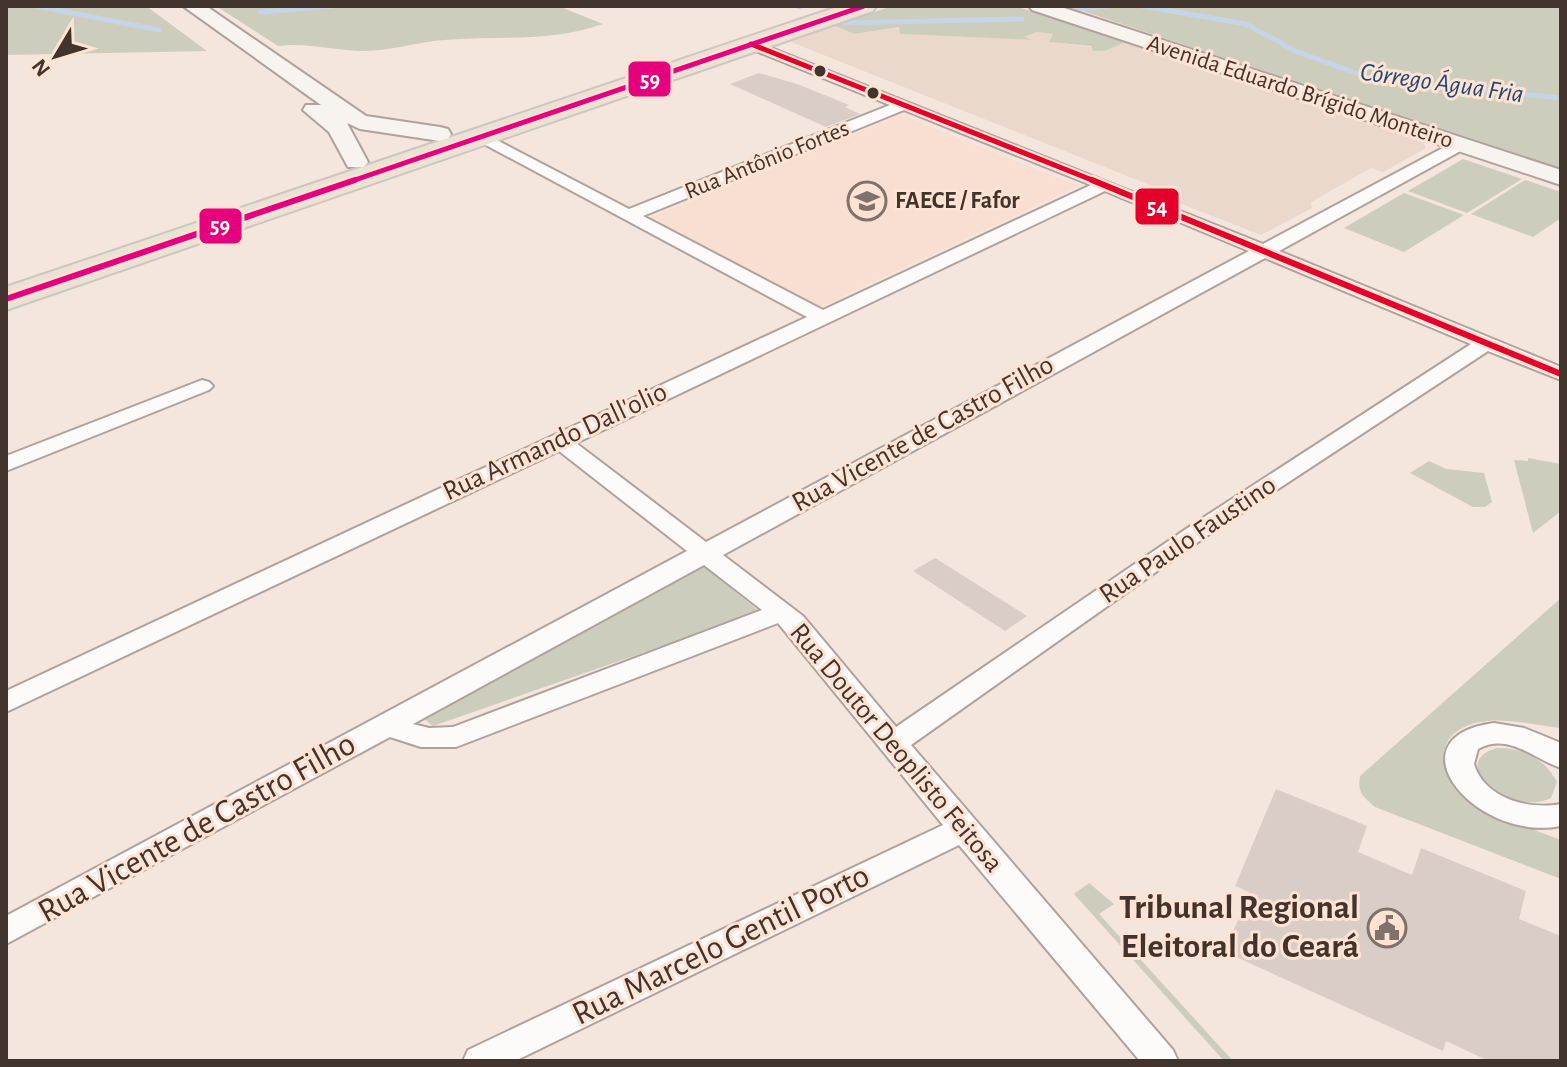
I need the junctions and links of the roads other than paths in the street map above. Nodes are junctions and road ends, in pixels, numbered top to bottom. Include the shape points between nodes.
1 (167, 6) edge
2 (193, 6) edge
3 (1039, 6) edge
4 (836, 12) edge
5 (751, 44) junction
6 (904, 105) junction
7 (350, 125) junction
8 (440, 134) junction
9 (479, 137) junction
10 (1460, 145) junction
11 (356, 162) junction
12 (1561, 178) edge
13 (1105, 185) junction
14 (630, 215) junction
15 (1262, 249) junction
16 (6, 279) edge
17 (6, 299) edge
18 (822, 317) junction
19 (1486, 343) junction
20 (1561, 374) edge
21 (202, 386) dead end
22 (559, 440) junction
23 (6, 464) edge
24 (704, 553) junction
25 (781, 612) junction
26 (6, 702) edge
27 (388, 724) junction
28 (893, 743) junction
29 (1553, 749) edge
30 (1557, 818) edge
31 (963, 829) junction
32 (6, 931) edge
33 (480, 1061) edge
34 (1161, 1061) edge

1 - 7 street
2 - 7 street
3 - 10 street, Avenida Eduardo Brígido Monteiro
4 - 5 highway
4 - 8 highway
5 - 6 street
5 - 9 highway
6 - 13 street
6 - 14 street, Rua Antônio Fortes
7 - 8 street
7 - 11 street
8 - 11 highway
9 - 14 street
9 - 17 highway
10 - 12 street, Avenida Eduardo Brígido Monteiro
10 - 15 street, Rua Vicente de Castro Filho
11 - 16 highway
13 - 15 street
13 - 18 street, Rua Armando Dall'olio
14 - 18 street
15 - 19 street
15 - 24 street, Rua Vicente de Castro Filho
18 - 22 street, Rua Armando Dall'olio
19 - 20 street
19 - 28 street, Rua Paulo Faustino via 1200,530
21 - 23 street
22 - 24 street, Rua Doutor Deoplisto Feitosa
22 - 26 street, Rua Armando Dall'olio
24 - 25 street, Rua Doutor Deoplisto Feitosa
24 - 27 street, Rua Vicente de Castro Filho
25 - 27 street, Rua Vicente de Castro Filho via 456,737 415,738
25 - 28 street, Rua Doutor Deoplisto Feitosa
27 - 32 street, Rua Vicente de Castro Filho
28 - 31 street, Rua Doutor Deoplisto Feitosa
29 - 30 street via 1519,736 1483,735 1462,750 1460,763 1474,790 1489,802 1529,818
31 - 33 street, Rua Marcelo Gentil Porto
31 - 34 street, Rua Doutor Deoplisto Feitosa

